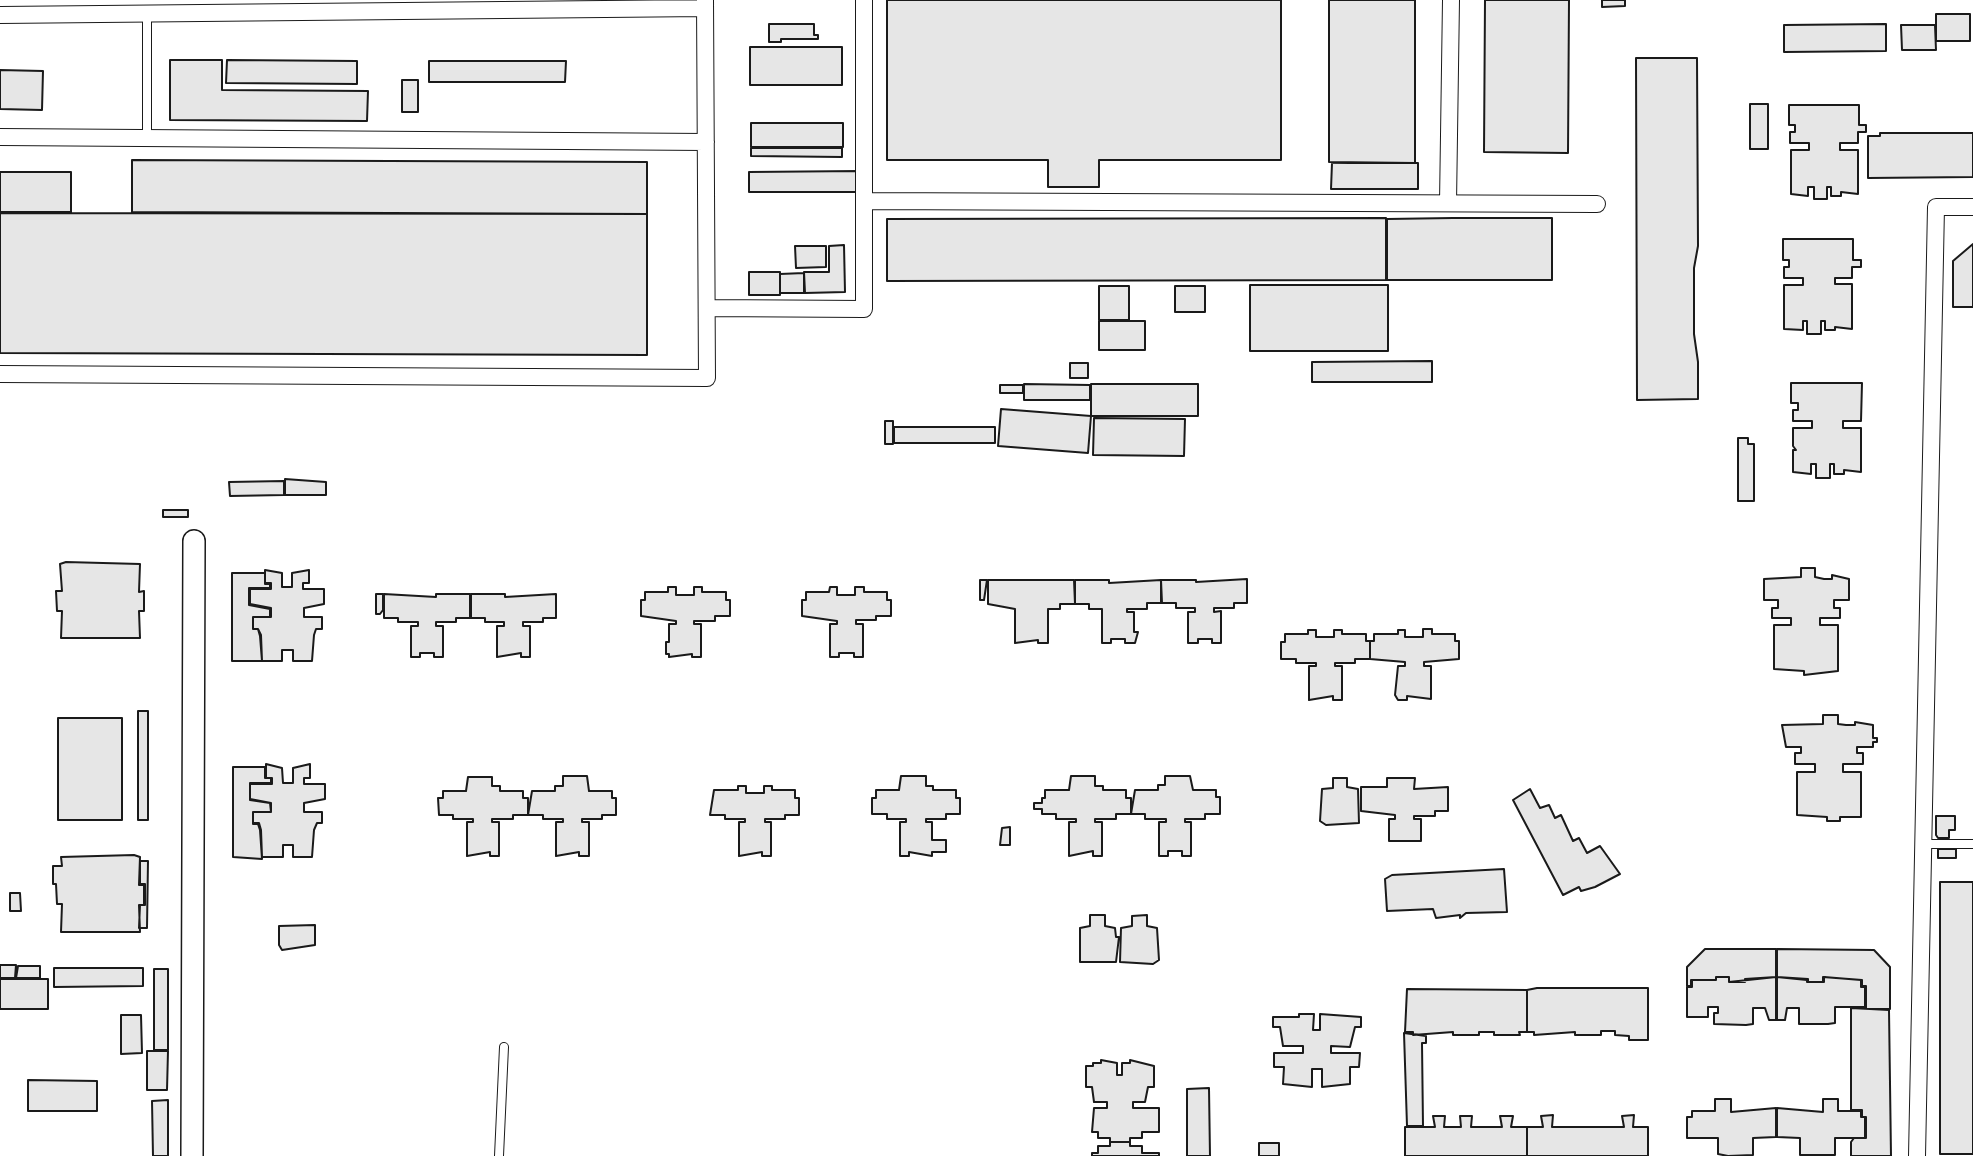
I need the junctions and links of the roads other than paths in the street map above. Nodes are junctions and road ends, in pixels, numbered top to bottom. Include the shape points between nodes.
1 (864, 0) edge
2 (1451, 0) edge
3 (705, 4) edge
4 (147, 13) junction
5 (0, 15) edge
6 (0, 137) edge
7 (147, 138) junction
8 (706, 142) junction
9 (864, 201) junction
10 (1448, 203) junction
11 (1597, 204) dead end
12 (1973, 207) edge
13 (707, 309) junction
14 (0, 374) edge
15 (194, 541) dead end
16 (1921, 844) junction
17 (1973, 844) edge
18 (504, 1047) dead end
19 (192, 1156) edge
20 (499, 1156) edge
21 (1917, 1156) edge

1 - 9 street
2 - 10 street
3 - 4 street
3 - 8 street
4 - 5 street
4 - 7 lane
6 - 7 street
7 - 8 street
8 - 13 street
9 - 10 street
9 - 13 street via 864,309
10 - 11 street
12 - 16 street via 1936,207
13 - 14 street via 707,378
15 - 19 street
16 - 17 lane
16 - 21 street
18 - 20 lane

